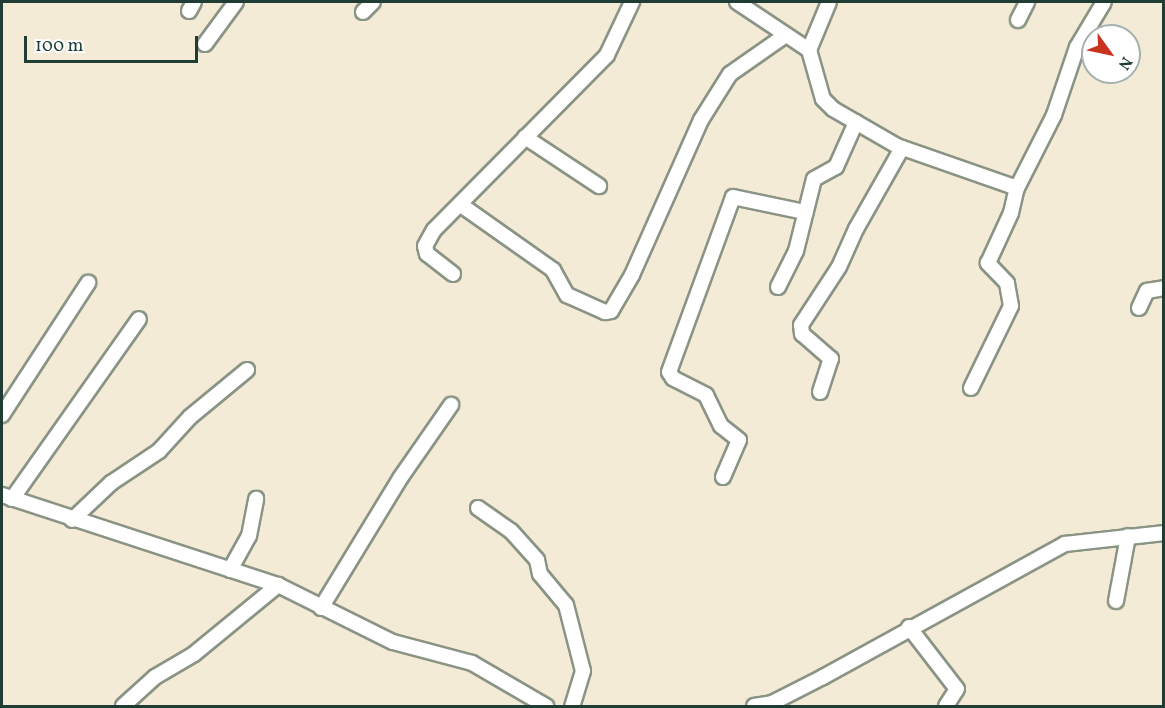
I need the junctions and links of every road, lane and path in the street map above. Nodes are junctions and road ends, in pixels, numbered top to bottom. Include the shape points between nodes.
1 (236, 2) edge
2 (632, 2) edge
3 (737, 2) edge
4 (829, 2) edge
5 (1027, 2) edge
6 (1104, 2) edge
7 (1018, 20) dead end
8 (786, 35) junction
9 (205, 44) dead end
10 (809, 50) junction
11 (856, 122) junction
12 (525, 137) junction
13 (902, 148) junction
14 (599, 186) dead end
15 (1017, 188) junction
16 (461, 205) junction
17 (805, 212) junction
18 (453, 274) dead end
19 (88, 283) dead end
20 (778, 287) dead end
21 (1164, 288) edge
22 (1139, 308) dead end
23 (139, 319) dead end
24 (247, 370) dead end
25 (970, 388) dead end
26 (820, 392) dead end
27 (451, 405) dead end
28 (2, 415) edge
29 (723, 477) dead end
30 (7, 497) edge
31 (256, 499) dead end
32 (478, 508) dead end
33 (72, 520) junction
34 (1164, 533) edge
35 (1128, 536) junction
36 (230, 570) junction
37 (278, 585) junction
38 (1116, 601) dead end
39 (321, 608) junction
40 (909, 627) junction
41 (772, 705) edge
42 (123, 706) edge
43 (546, 706) edge
44 (572, 706) edge
45 (754, 706) edge
46 (946, 706) edge

1 - 9 street
2 - 12 street via 607,55
3 - 8 street
4 - 10 street
5 - 7 street
6 - 15 street via 1077,47 1054,116
8 - 10 street
8 - 16 street via 730,75 701,120 632,275 610,311 567,296 553,270
10 - 11 street via 822,99
11 - 13 street
11 - 17 street via 836,167 814,179
12 - 14 street
12 - 16 street
13 - 15 street
13 - 26 street via 839,267 801,324 802,334 831,359
15 - 25 street via 1011,213 987,265 1007,282 1011,306
16 - 18 street via 442,221 425,246 429,258
17 - 20 street via 796,251
17 - 29 street via 733,197 669,372 706,395 721,426 739,440
19 - 28 street
21 - 22 street via 1147,291
23 - 30 street
24 - 33 street via 190,417 159,451 111,483
27 - 39 street
30 - 33 street
31 - 36 street via 249,536
32 - 44 street via 511,531 537,560 540,574 566,605 583,671
33 - 36 street
34 - 35 street
35 - 38 street
35 - 40 street via 1065,544
36 - 37 street
37 - 39 street
37 - 42 street via 195,654 155,677
39 - 43 street via 402,645 472,663
40 - 41 street
40 - 46 street via 957,689
41 - 45 street

